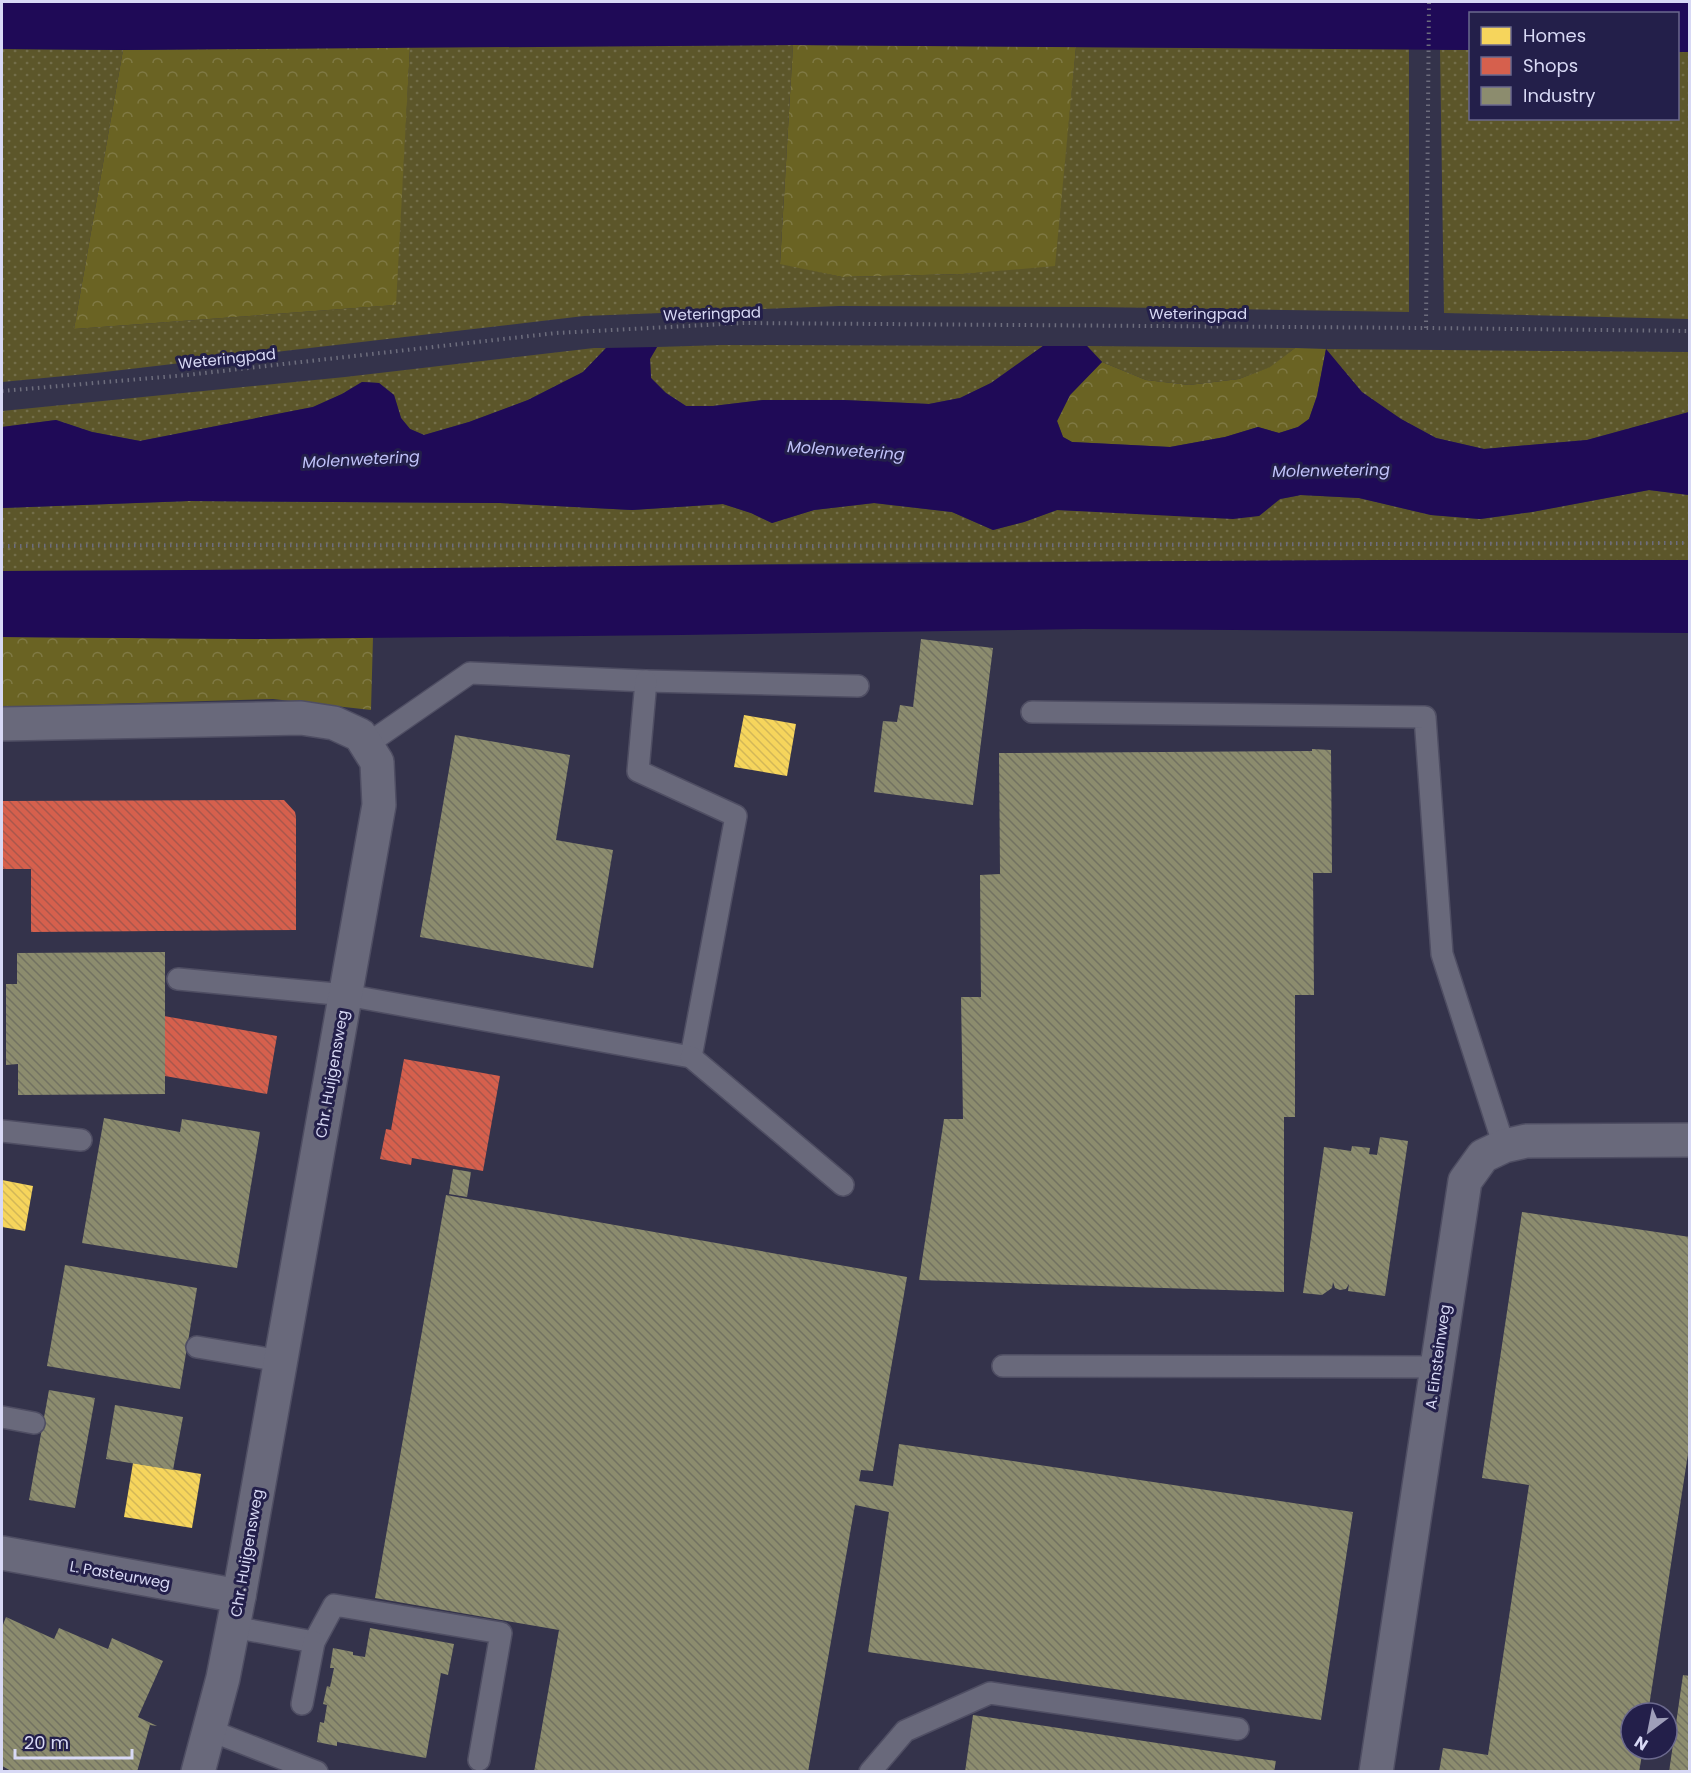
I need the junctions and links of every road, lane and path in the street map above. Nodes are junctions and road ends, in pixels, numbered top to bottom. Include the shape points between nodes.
1 (1429, 2) edge
2 (1426, 328) junction
3 (1689, 332) edge
4 (2, 392) edge
5 (1689, 543) edge
6 (2, 546) edge
7 (646, 681) junction
8 (858, 686) dead end
9 (1032, 712) dead end
10 (2, 724) edge
11 (366, 745) junction
12 (178, 978) dead end
13 (346, 995) junction
14 (691, 1057) junction
15 (2, 1131) edge
16 (81, 1140) dead end
17 (1689, 1140) edge
18 (1504, 1146) junction
19 (843, 1185) dead end
20 (197, 1347) dead end
21 (281, 1361) junction
22 (1003, 1366) dead end
23 (1437, 1367) junction
24 (2, 1417) edge
25 (34, 1423) dead end
26 (2, 1553) edge
27 (236, 1612) junction
28 (314, 1642) junction
29 (302, 1704) dead end
30 (1238, 1729) dead end
31 (209, 1730) junction
32 (479, 1760) dead end
33 (309, 1770) edge
34 (198, 1772) edge
35 (870, 1772) edge
36 (1376, 1772) edge

1 - 2 path
2 - 3 path, Weteringpad
2 - 4 path, Weteringpad via 744,323 556,333
5 - 6 path
7 - 8 lane
7 - 11 lane via 470,673
7 - 14 lane via 638,771 736,816
9 - 18 lane via 1425,717 1442,954
10 - 11 street, Chr. Huijgensweg via 302,718 334,723 360,735
11 - 13 street, Chr. Huijgensweg via 377,762 380,805
12 - 13 lane
13 - 14 lane
13 - 21 street, Chr. Huijgensweg
14 - 19 lane
15 - 16 lane
17 - 18 street, A. Einsteinweg via 1526,1140
18 - 23 street, A. Einsteinweg via 1484,1156 1465,1181
20 - 21 lane
21 - 27 street, Chr. Huijgensweg
22 - 23 lane
23 - 36 street, A. Einsteinweg
24 - 25 lane
26 - 27 street, L. Pasteurweg
27 - 28 lane
27 - 31 street, Chr. Huijgensweg
28 - 29 lane
28 - 32 lane via 334,1605 501,1633
30 - 35 lane via 990,1693 904,1731
31 - 33 lane
31 - 34 street, Chr. Huijgensweg

